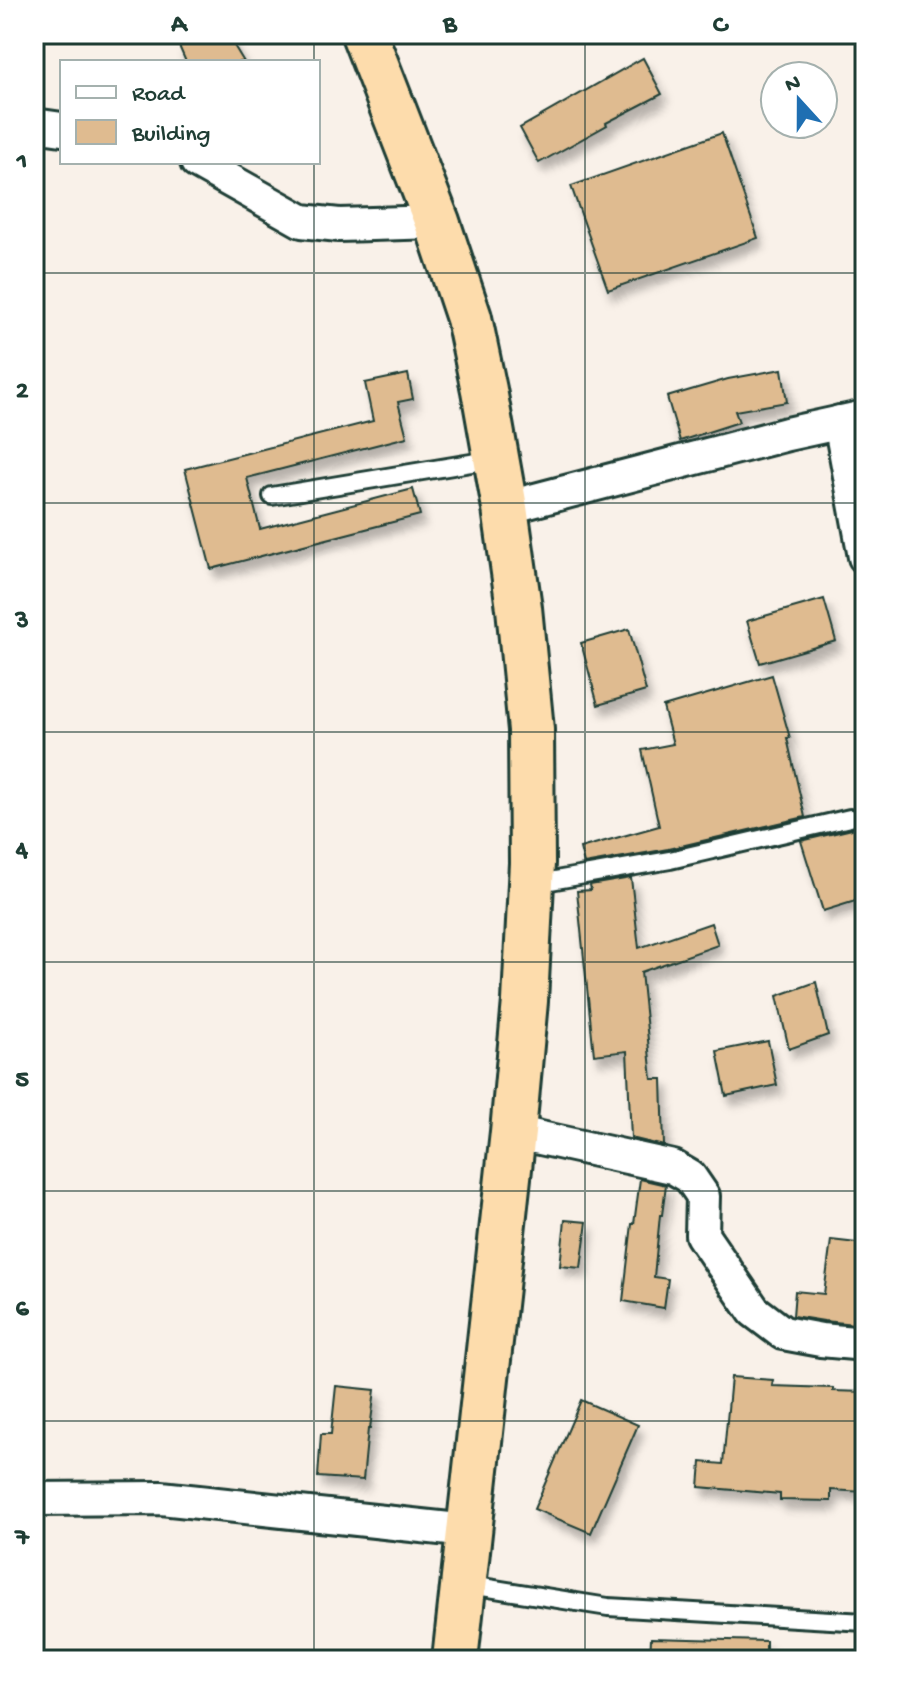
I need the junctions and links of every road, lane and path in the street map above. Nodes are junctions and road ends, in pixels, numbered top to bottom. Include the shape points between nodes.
1 (364, 34) edge
2 (34, 125) edge
3 (60, 129) edge
4 (201, 164) edge
5 (437, 222) junction
6 (852, 420) edge
7 (496, 459) junction
8 (272, 496) dead end
9 (505, 508) junction
10 (865, 557) edge
11 (850, 818) dead end
12 (531, 884) junction
13 (513, 1132) junction
14 (865, 1344) edge
15 (34, 1499) edge
16 (468, 1531) junction
17 (463, 1584) junction
18 (865, 1622) edge
19 (455, 1660) edge

1 - 5 highway
2 - 3 street
4 - 5 street via 302,221
5 - 7 highway via 469,318
6 - 9 street
6 - 10 street
7 - 8 lane
7 - 9 highway
9 - 12 highway via 531,730
11 - 12 lane via 670,860
12 - 13 highway
13 - 14 street via 673,1167 690,1177 703,1196 702,1235 754,1311 783,1333
13 - 16 highway
15 - 16 street via 161,1498
16 - 17 highway
17 - 18 lane via 608,1607
17 - 19 highway

